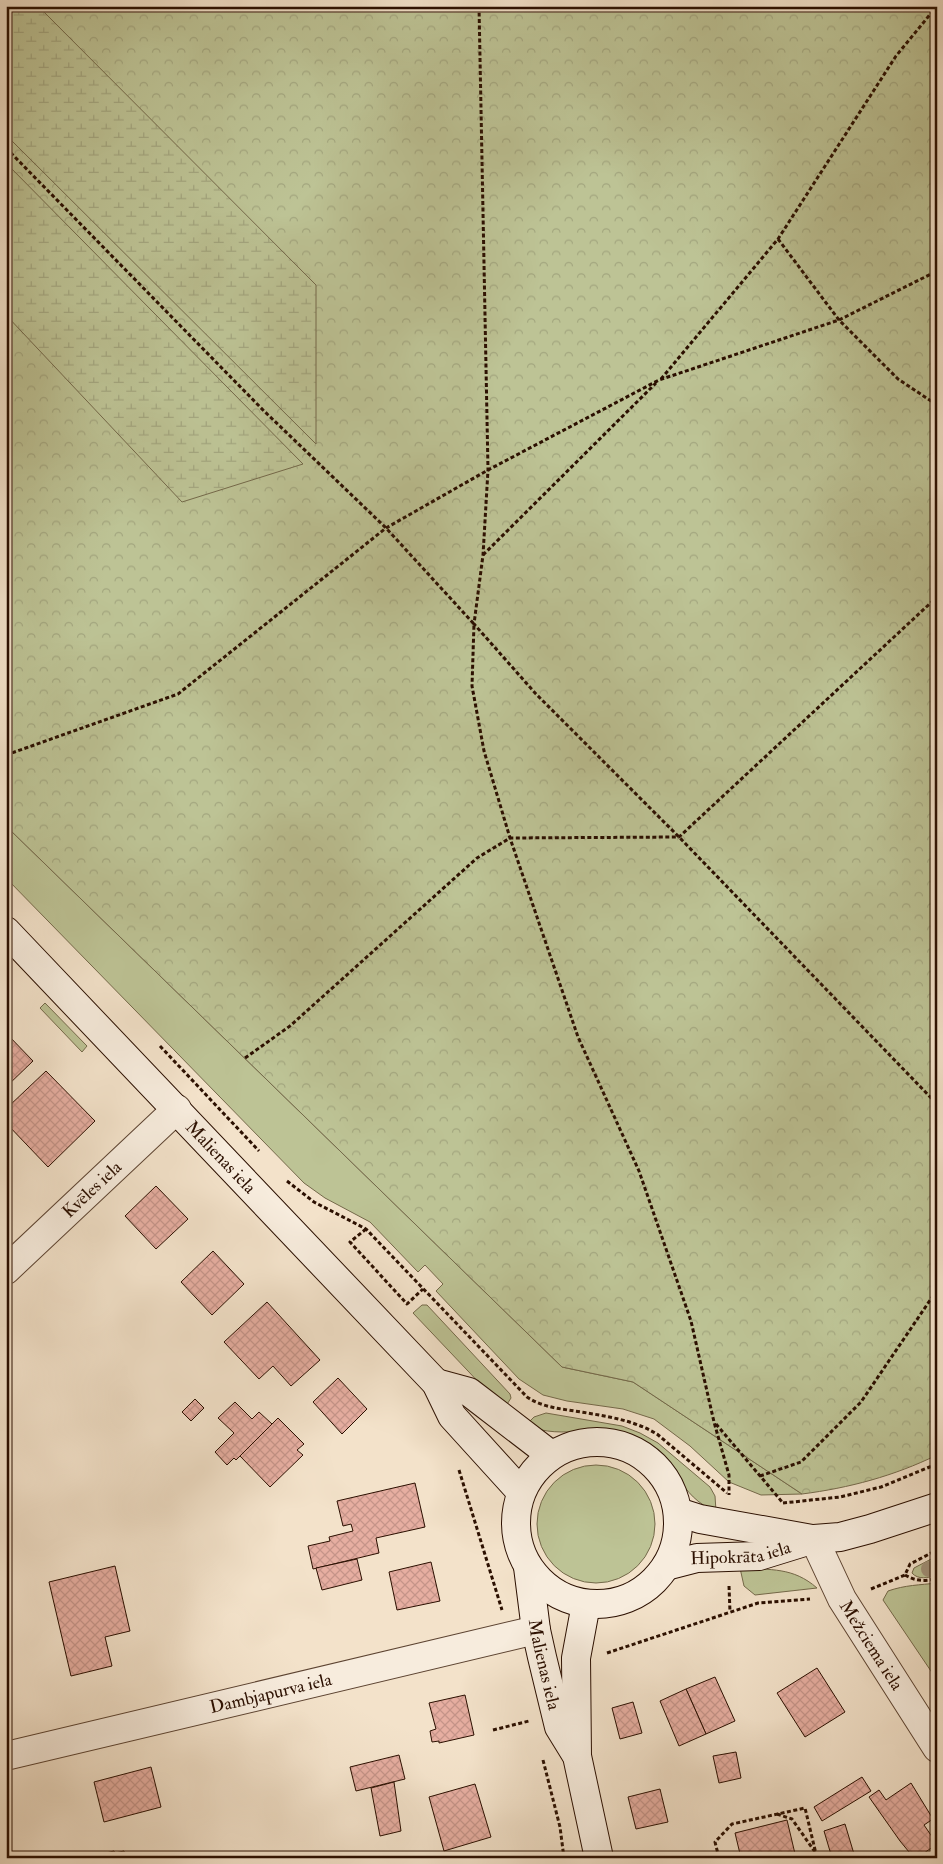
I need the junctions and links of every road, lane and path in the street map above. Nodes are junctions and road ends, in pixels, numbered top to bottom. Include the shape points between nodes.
1 (479, 6) edge
2 (937, 6) edge
3 (6, 148) edge
4 (778, 240) junction
5 (937, 271) edge
6 (839, 320) junction
7 (659, 380) junction
8 (937, 405) edge
9 (488, 470) junction
10 (386, 528) junction
11 (483, 556) junction
12 (937, 597) edge
13 (474, 624) junction
14 (6, 755) edge
15 (679, 837) junction
16 (510, 838) junction
17 (6, 931) edge
18 (154, 1041) dead end
19 (245, 1058) dead end
20 (937, 1104) edge
21 (177, 1109) junction
22 (260, 1152) dead end
23 (286, 1180) dead end
24 (366, 1229) junction
25 (6, 1270) edge
26 (423, 1288) junction
27 (937, 1290) edge
28 (436, 1383) junction
29 (714, 1422) junction
30 (551, 1455) junction
31 (937, 1464) edge
32 (458, 1466) dead end
33 (760, 1476) junction
34 (521, 1492) junction
35 (729, 1495) junction
36 (739, 1498) dead end
37 (783, 1502) junction
38 (774, 1503) dead end
39 (937, 1507) edge
40 (678, 1512) junction
41 (814, 1539) junction
42 (937, 1550) edge
43 (666, 1566) junction
44 (528, 1567) junction
45 (905, 1574) junction
46 (937, 1578) edge
47 (842, 1599) junction
48 (586, 1604) junction
49 (511, 1637) junction
50 (576, 1658) junction
51 (534, 1720) dead end
52 (493, 1730) dead end
53 (937, 1748) edge
54 (6, 1756) edge
55 (577, 1756) junction
56 (775, 1814) junction
57 (817, 1856) edge
58 (599, 1858) edge
59 (719, 1858) edge

1 - 9 path
2 - 4 path via 896,56
3 - 10 path via 264,411
4 - 6 path
4 - 7 path
5 - 6 path
6 - 7 path
6 - 8 path via 898,379
7 - 9 path
7 - 11 path
9 - 10 path
9 - 11 path
10 - 13 path
10 - 14 path via 178,694
11 - 13 path
12 - 15 path
13 - 15 path via 536,694
13 - 16 path via 472,686 484,751
15 - 16 path
15 - 20 path
16 - 19 path via 477,858 290,1026
16 - 29 path via 578,1038 639,1171 692,1321
17 - 21 street, Malienas iela
18 - 22 path
21 - 25 street, Kvēles iela
21 - 28 street, Malienas iela
23 - 24 path via 314,1202
24 - 26 path
24 - 26 path via 350,1242 407,1304
26 - 35 path via 527,1397 550,1407 644,1426
27 - 33 path via 861,1402 801,1462
28 - 30 street via 469,1392
28 - 34 street, Malienas iela via 452,1416
29 - 33 path
29 - 35 path via 729,1475
30 - 34 street via 533,1472
30 - 40 street via 585,1442 604,1441 638,1452 665,1477
31 - 37 path via 873,1489 840,1497
32 - 49 path
33 - 37 path
34 - 44 street via 516,1530
35 - 36 path
37 - 38 path
39 - 41 street, Hipokrāta iela via 870,1530
40 - 41 street, Hipokrāta iela via 700,1519
40 - 43 street via 677,1540
41 - 43 street, Hipokrāta iela via 759,1556 696,1558
41 - 47 street, Mežciema iela
42 - 45 path via 910,1564
43 - 48 street via 648,1587 634,1596 602,1604
44 - 48 street via 544,1585 563,1597
44 - 49 street, Malienas iela
45 - 46 path via 913,1580
45 - 47 path
47 - 50 path via 827,1604 806,1598 758,1604 588,1660
47 - 53 street, Mežciema iela
48 - 50 street, Malienas iela
49 - 54 street, Dambjapurva iela
49 - 55 street, Malienas iela
50 - 55 street, Malienas iela
51 - 52 path
55 - 58 street, Malienas iela
56 - 57 path via 792,1819
56 - 57 path via 805,1808
56 - 59 path via 732,1824 715,1842

